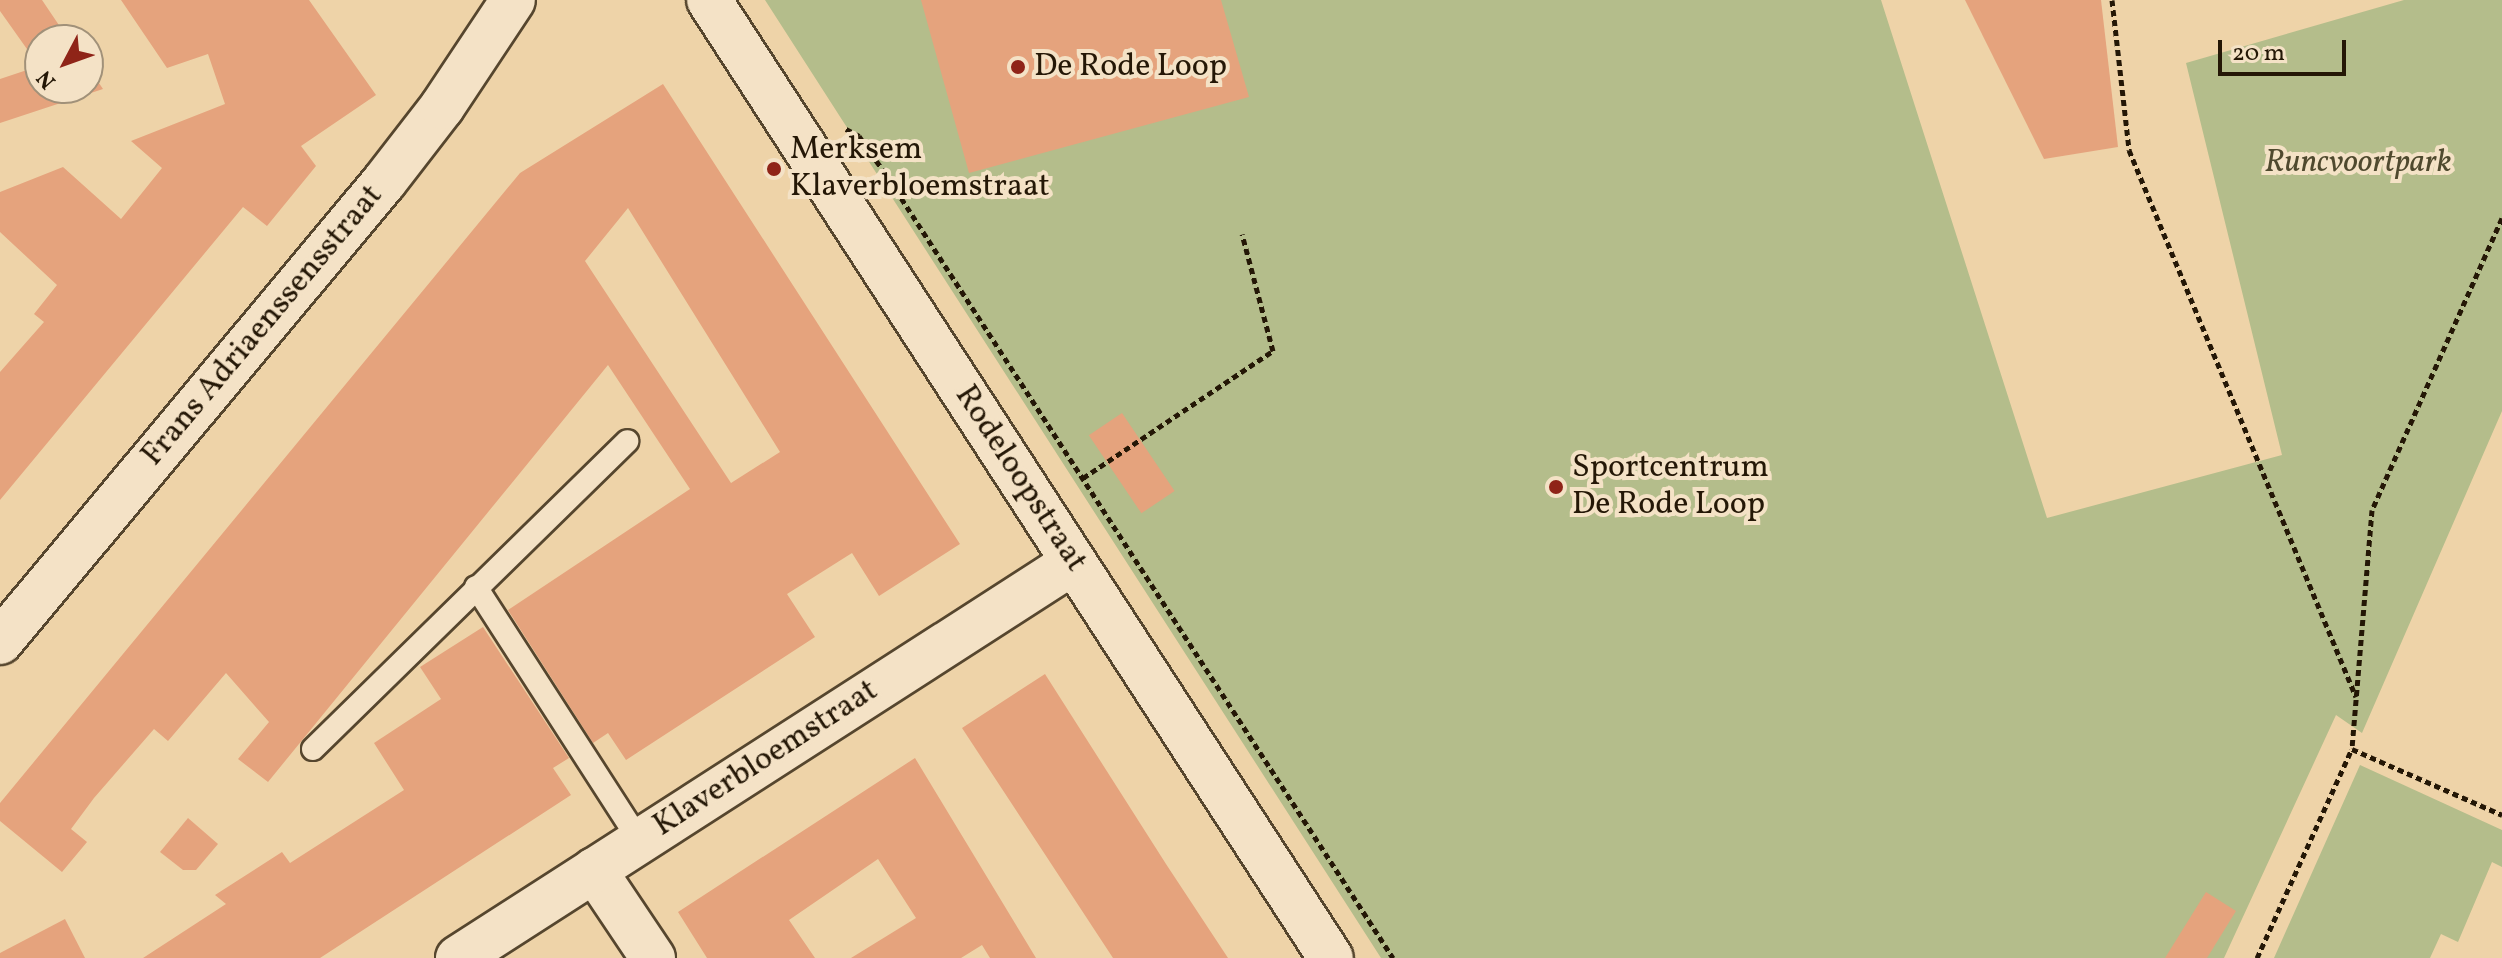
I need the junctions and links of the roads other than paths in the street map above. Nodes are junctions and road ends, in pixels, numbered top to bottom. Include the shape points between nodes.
1 (513, 0) edge
2 (709, 0) edge
3 (627, 441) dead end
4 (1074, 562) junction
5 (476, 587) junction
6 (0, 642) edge
7 (313, 749) dead end
8 (639, 840) junction
9 (594, 870) junction
10 (458, 958) edge
11 (653, 958) edge
12 (1331, 958) edge

1 - 6 street, Frans Adriaenssensstraat via 384,182
2 - 4 street, Rodeloopstraat
3 - 5 lane
4 - 8 street, Klaverbloemstraat
4 - 12 street, Rodeloopstraat
5 - 7 lane
5 - 8 lane
8 - 9 street, Klaverbloemstraat
9 - 10 street, Klaverbloemstraat
9 - 11 street

